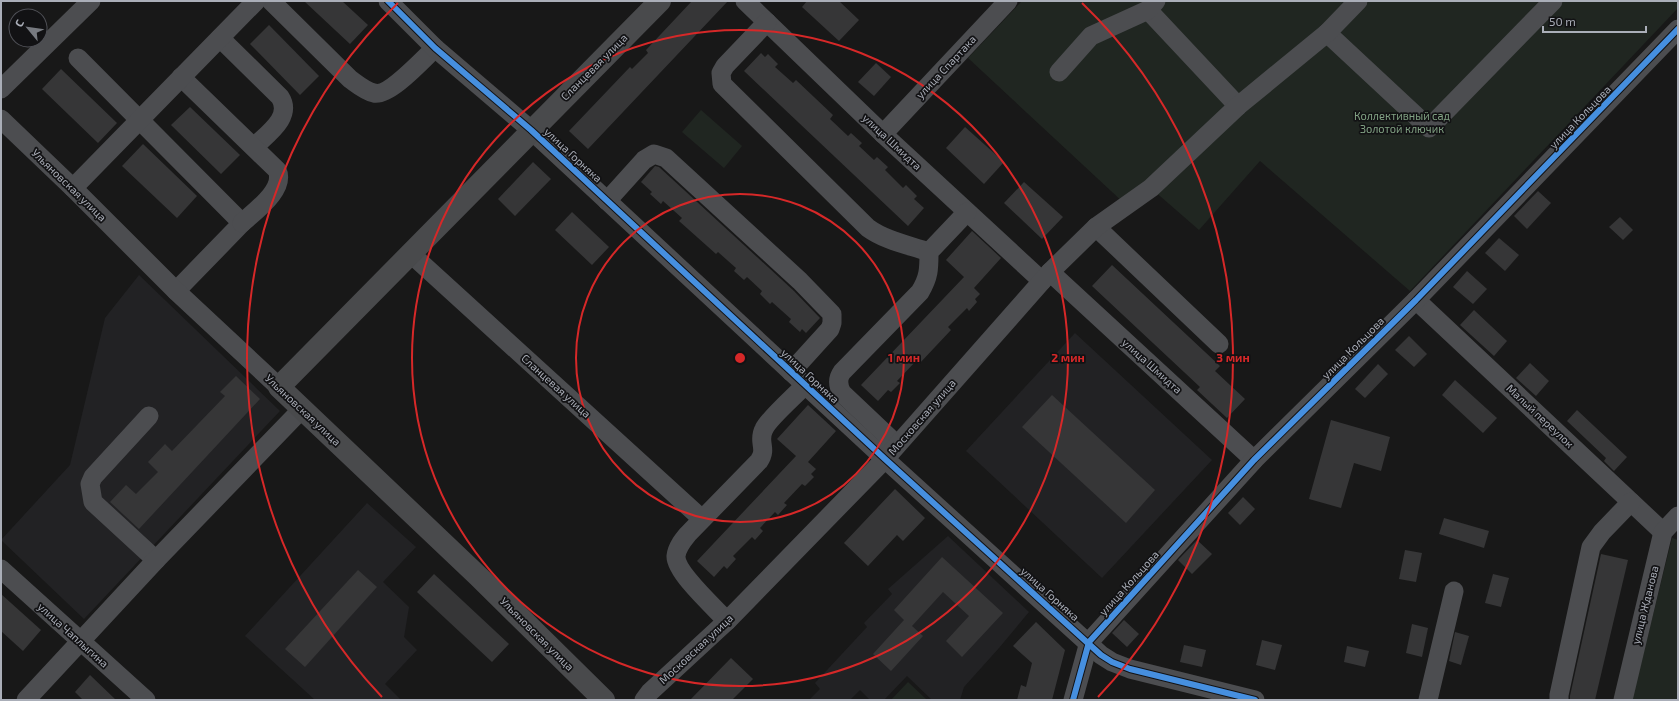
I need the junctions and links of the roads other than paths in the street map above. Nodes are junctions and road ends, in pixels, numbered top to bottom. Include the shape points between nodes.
1 (91, 1) edge
2 (256, 1) edge
3 (271, 1) edge
4 (388, 1) edge
5 (660, 1) edge
6 (745, 1) edge
7 (1008, 1) edge
8 (1358, 1) edge
9 (1554, 1) edge
10 (1152, 5) edge
11 (767, 22) junction
12 (1678, 29) edge
13 (1327, 33) junction
14 (220, 38) junction
15 (435, 48) junction
16 (78, 58) dead end
17 (1059, 72) dead end
18 (181, 77) junction
19 (1, 89) edge
20 (1238, 106) junction
21 (1, 119) edge
22 (138, 120) junction
23 (531, 130) junction
24 (883, 134) junction
25 (254, 147) junction
26 (73, 188) junction
27 (607, 201) junction
28 (968, 212) junction
29 (242, 223) junction
30 (1096, 227) junction
31 (929, 252) junction
32 (410, 253) junction
33 (1046, 276) junction
34 (176, 291) junction
35 (1416, 300) junction
36 (1219, 344) dead end
37 (792, 372) junction
38 (805, 385) junction
39 (279, 387) junction
40 (302, 409) junction
41 (149, 416) dead end
42 (891, 452) junction
43 (1254, 460) junction
44 (1631, 502) junction
45 (1678, 516) edge
46 (702, 520) junction
47 (1663, 532) junction
48 (156, 560) junction
49 (1, 569) edge
50 (1454, 591) dead end
51 (727, 621) junction
52 (80, 641) junction
53 (1089, 642) junction
54 (26, 700) edge
55 (146, 700) edge
56 (604, 700) edge
57 (644, 700) edge
58 (1073, 700) edge
59 (1255, 700) edge
60 (1428, 700) edge
61 (1559, 700) edge
62 (1623, 700) edge

1 - 19 street
2 - 14 street
3 - 15 street via 350,79 361,88 375,94 387,91
4 - 15 street, улица Горняка
5 - 23 main road, Сланцевая улица
6 - 11 street, улица Шмидта
7 - 24 street, улица Спартака
8 - 13 street, Московская улица
9 - 13 street via 1429,128
10 - 17 street via 1091,36
10 - 20 street
11 - 24 street, улица Шмидта
11 - 31 street via 725,66 721,73 722,84 868,228 888,239
12 - 35 street, улица Кольцова
13 - 20 street, Московская улица
14 - 18 street
14 - 25 street via 283,102 280,121
15 - 23 street, улица Горняка
16 - 22 street
18 - 22 street
18 - 25 street
20 - 30 street, Московская улица via 1151,188
21 - 26 street, Ульяновская улица
22 - 26 street
22 - 29 street
23 - 27 street, улица Горняка
23 - 32 main road, Сланцевая улица
24 - 28 street, улица Шмидта
25 - 29 street via 277,170 280,180 274,192
26 - 34 street, Ульяновская улица
27 - 37 street, улица Горняка
27 - 37 street via 644,160 654,154 660,155 800,281 830,310 833,318 830,329
28 - 31 street
28 - 33 street, улица Шмидта
29 - 34 street
30 - 33 street, Московская улица
30 - 36 street
31 - 42 street via 929,273 920,292 838,378 842,393
32 - 39 main road, Сланцевая улица
32 - 46 street, Сланцевая улица
33 - 42 street, Московская улица
33 - 43 street, улица Шмидта
34 - 39 street, Ульяновская улица
35 - 43 street, улица Кольцова
35 - 44 street, Малый переулок
37 - 38 street, улица Горняка
38 - 42 street, улица Горняка
38 - 46 street via 764,427 760,438 764,449 759,461
39 - 40 main road, Ульяновская улица
40 - 48 street
40 - 56 main road, Ульяновская улица via 472,570
41 - 48 street via 93,477 90,484 93,502
42 - 51 street, Московская улица
42 - 53 street, улица Горняка
43 - 53 street, улица Кольцова
44 - 47 street, Малый переулок
44 - 61 street via 1591,547 1558,695
45 - 47 street, улица Жданова
46 - 51 street via 679,546 676,554 677,564
47 - 62 street, улица Жданова
48 - 52 street
49 - 52 street, улица Чаплыгина
50 - 60 street
51 - 57 street, Московская улица
52 - 54 street
52 - 55 street, улица Чаплыгина
53 - 58 street, улица Кольцова
53 - 59 street, улица Горняка via 1112,662 1130,669

